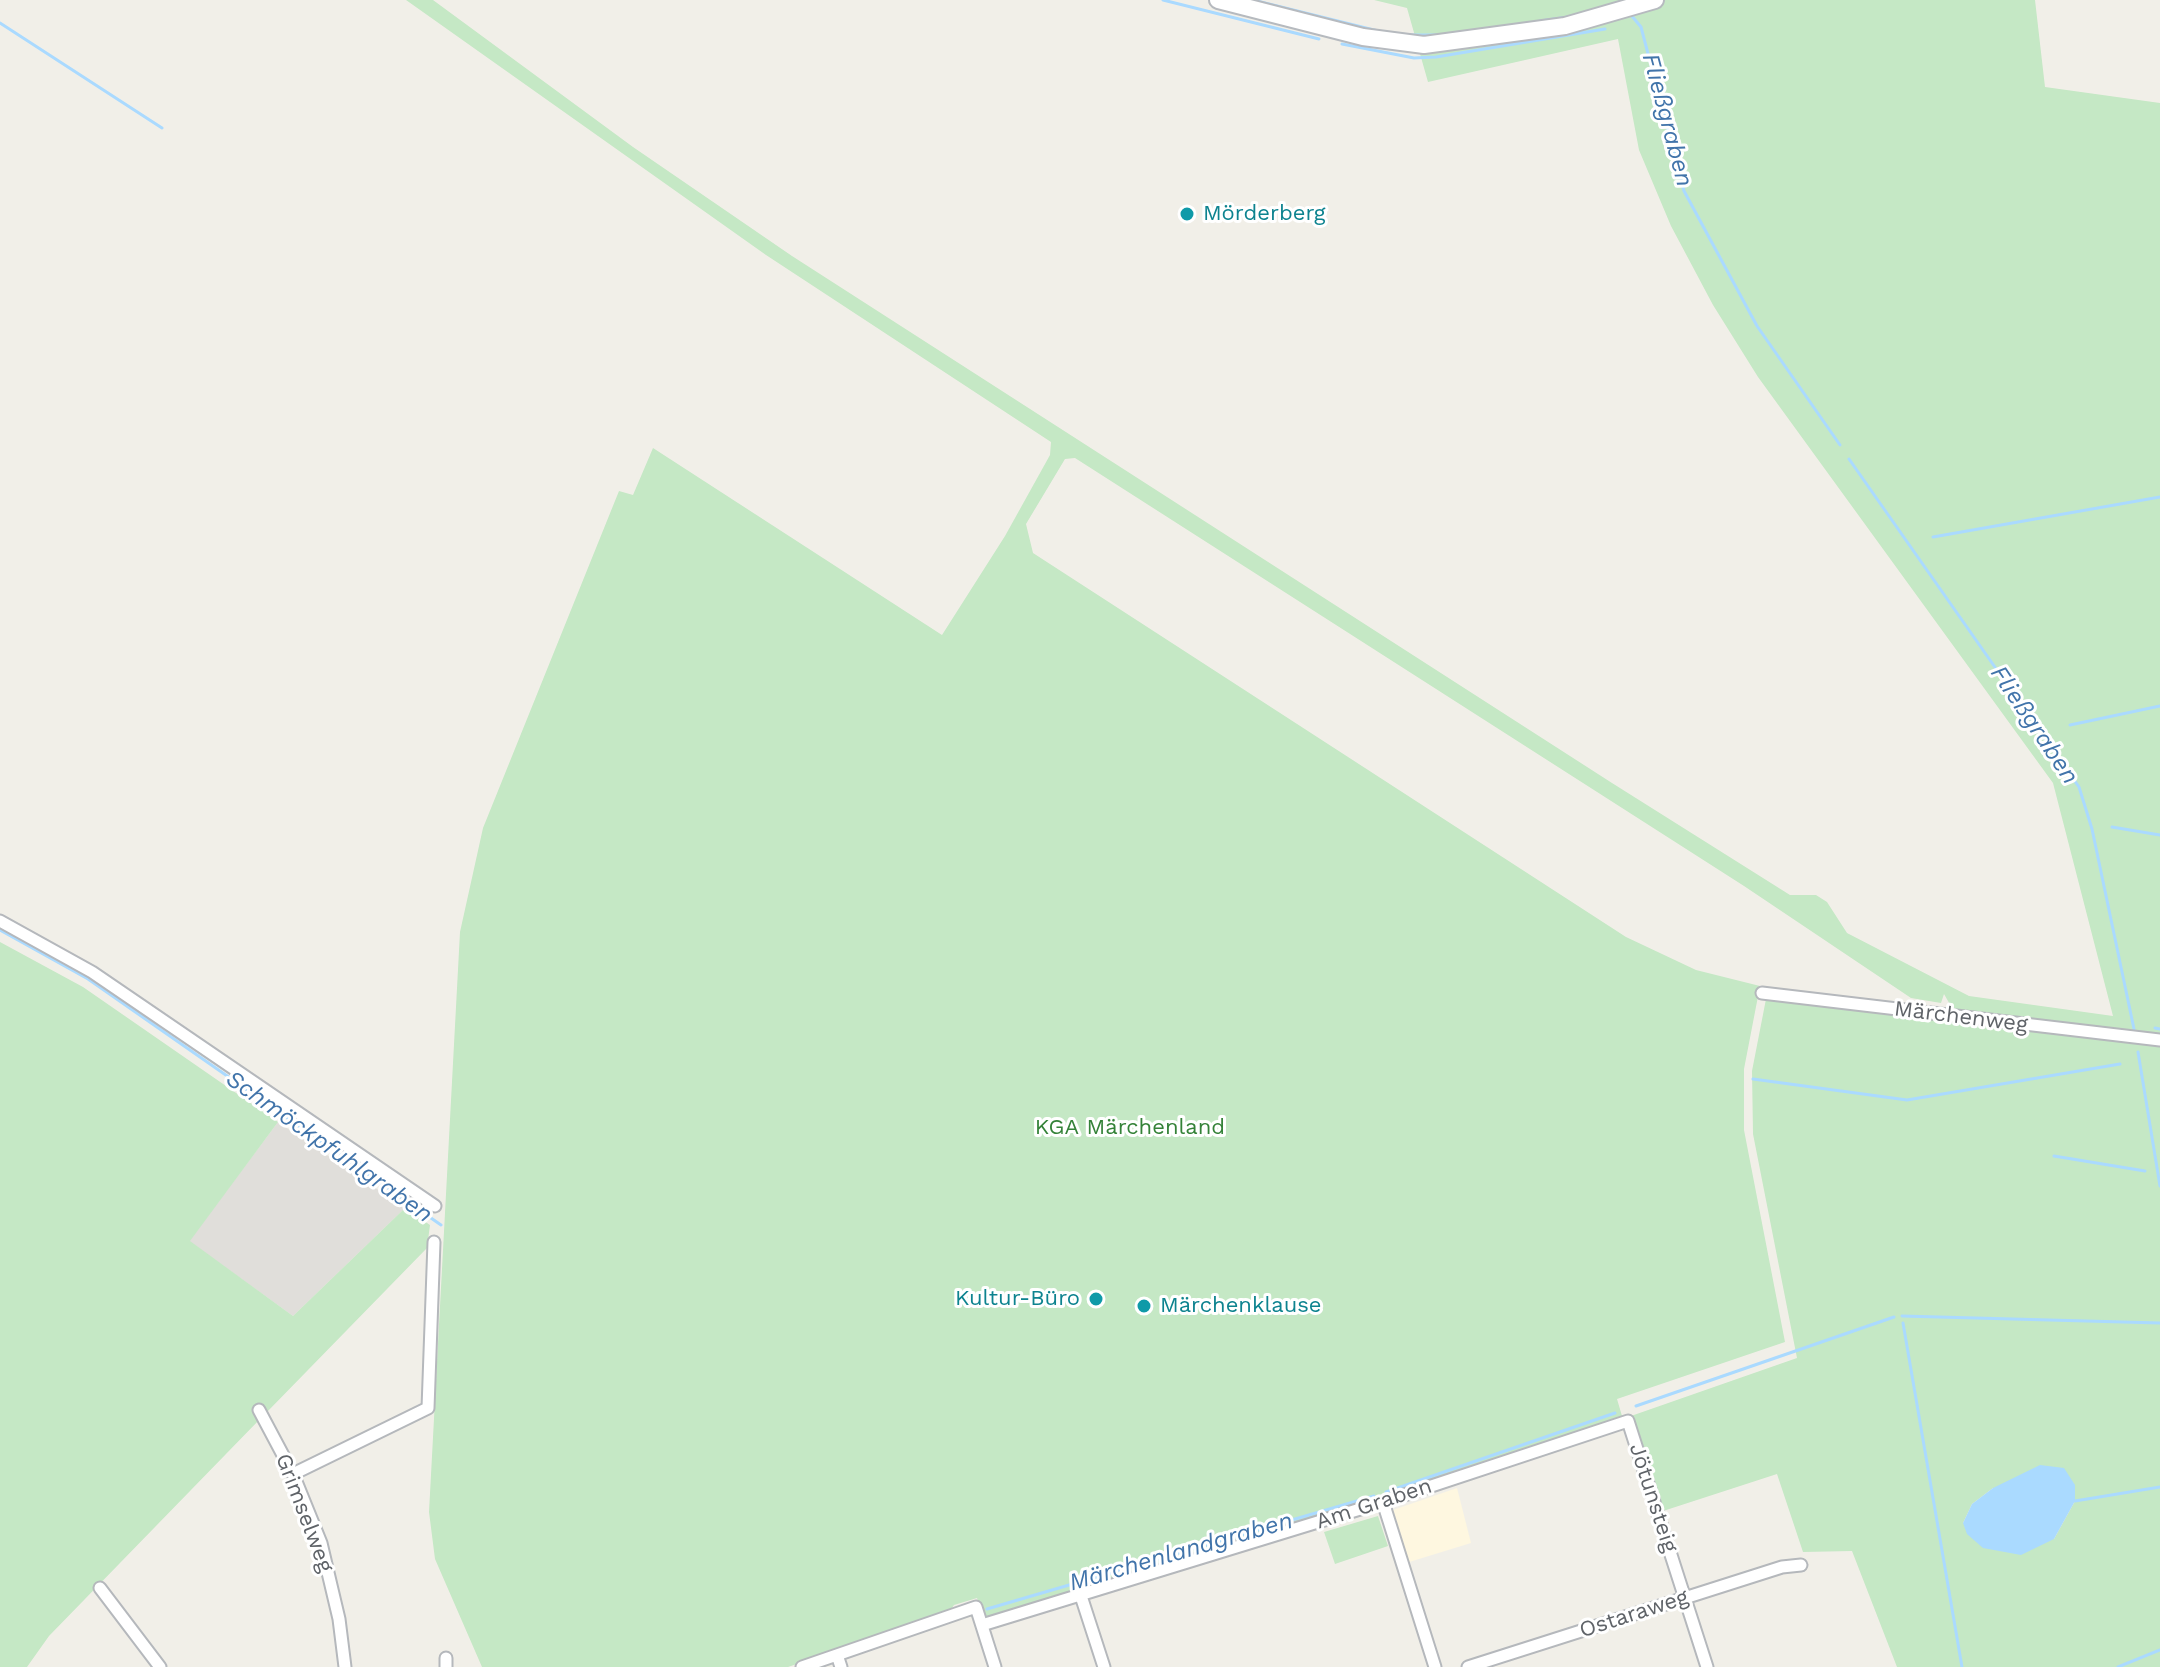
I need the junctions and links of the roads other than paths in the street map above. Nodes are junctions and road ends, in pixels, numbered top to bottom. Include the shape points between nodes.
1 (1218, 0) edge
2 (1647, 3) edge
3 (0, 921) edge
4 (1762, 993) dead end
5 (2160, 1040) edge
6 (435, 1206) dead end
7 (434, 1242) dead end
8 (259, 1410) dead end
9 (1628, 1421) joint
10 (293, 1474) junction
11 (1383, 1502) junction
12 (1801, 1565) dead end
13 (100, 1588) dead end
14 (1081, 1596) junction
15 (1685, 1598) junction
16 (982, 1625) junction
17 (839, 1661) edge
18 (160, 1667) edge
19 (345, 1667) edge
20 (802, 1667) edge
21 (995, 1667) edge
22 (1104, 1667) edge
23 (1435, 1667) edge
24 (1468, 1667) edge
25 (1707, 1667) edge

1 - 2 main road via 1407,45 1467,41
3 - 6 street via 92,972
4 - 5 street, Märchenweg
7 - 10 street via 428,1408
8 - 10 street, Grimselweg
9 - 11 street, Am Graben
9 - 15 street, Jötunsteig
10 - 19 street, Grimselweg via 328,1570
11 - 14 street, Am Graben
11 - 23 street
12 - 15 street, Ostaraweg
13 - 18 street
14 - 16 street, Am Graben
14 - 22 street
15 - 24 street, Ostaraweg
15 - 25 street, Jötunsteig
16 - 17 street via 976,1607
16 - 21 street
17 - 20 street

